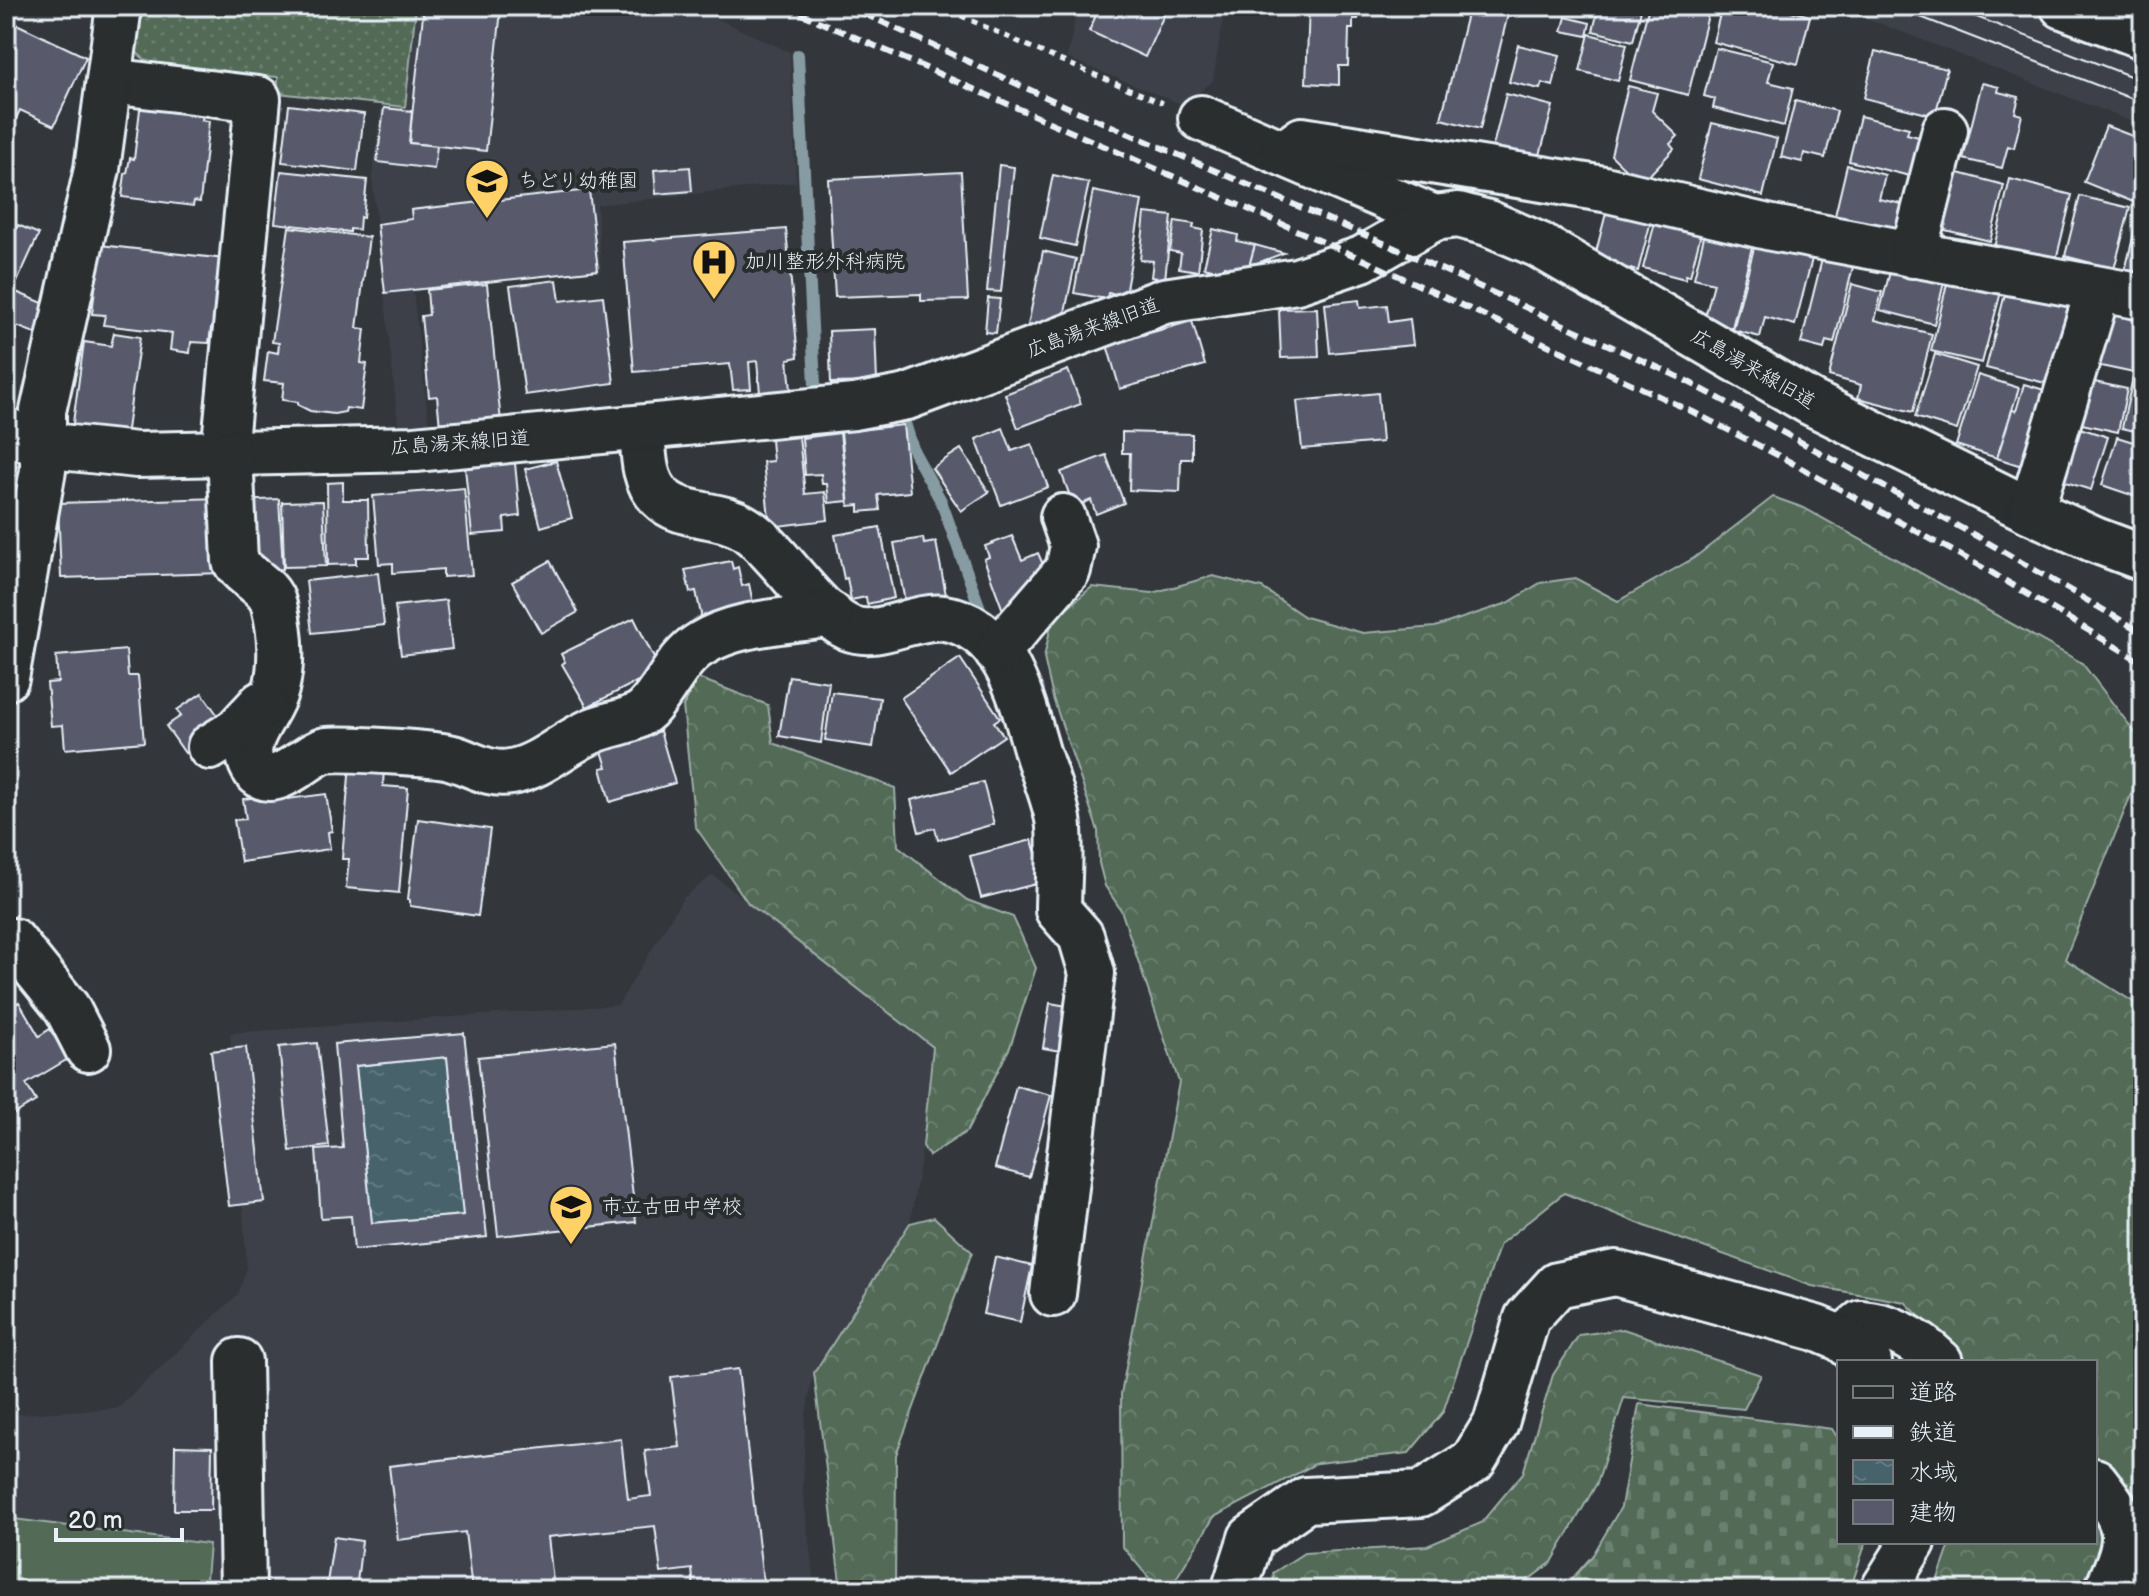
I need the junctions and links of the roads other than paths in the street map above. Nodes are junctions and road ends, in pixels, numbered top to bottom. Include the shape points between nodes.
1 (119, 6) edge
2 (2063, 6) edge
3 (2143, 36) edge
4 (110, 81) junction
5 (1201, 118) road end
6 (1945, 130) dead end
7 (1284, 153) junction
8 (1434, 218) junction
9 (1913, 255) junction
10 (2098, 290) junction
11 (2143, 297) edge
12 (642, 428) junction
13 (24, 438) edge
14 (227, 453) junction
15 (2031, 511) junction
16 (1063, 517) dead end
17 (2143, 558) edge
18 (830, 614) junction
19 (997, 652) junction
20 (6, 678) edge
21 (271, 703) junction
22 (210, 747) dead end
23 (6, 943) edge
24 (88, 1049) dead end
25 (1053, 1294) dead end
26 (1855, 1351) edge
27 (1937, 1360) edge
28 (239, 1361) dead end
29 (2097, 1484) edge
30 (1912, 1544) edge
31 (243, 1590) edge
32 (1238, 1590) edge
33 (1883, 1590) edge
34 (2107, 1590) edge

1 - 4 street
2 - 3 street
4 - 13 street via 97,169 43,411
4 - 14 street via 258,99
5 - 7 street
6 - 9 street
7 - 8 street
7 - 9 street via 1302,140 1604,189
8 - 12 street, 広島湯来線旧道 via 1362,259 1297,281 1164,301 907,397
8 - 15 street, 広島湯来線旧道 via 1458,215 1539,245 1810,402
9 - 10 street
10 - 11 street
10 - 15 street
12 - 14 street, 広島湯来線旧道 via 415,449
12 - 18 street via 645,469 658,496 669,505 719,516 750,531
13 - 14 street, 広島湯来線旧道 via 137,455
13 - 20 street via 43,470
14 - 21 street via 235,561 271,596 280,638
15 - 17 street, 広島湯来線旧道
16 - 19 street via 1073,546 1068,570
18 - 19 street via 850,628 884,630 943,618 980,634
18 - 21 street via 750,624 711,638 686,657 641,714 579,737 539,763 511,772 470,767 452,757 329,750 284,775 262,776 253,768 250,752
19 - 25 street via 1014,678 1058,821 1058,910 1081,936 1092,973
21 - 22 street via 261,704 236,731
23 - 24 street via 13,941 67,1008
26 - 27 street via 1861,1323 1882,1324
26 - 32 street via 1816,1328 1615,1273 1557,1285 1527,1318 1496,1423 1473,1461 1421,1494 1306,1500 1251,1538
28 - 31 street
29 - 34 street via 2126,1537
30 - 33 street

